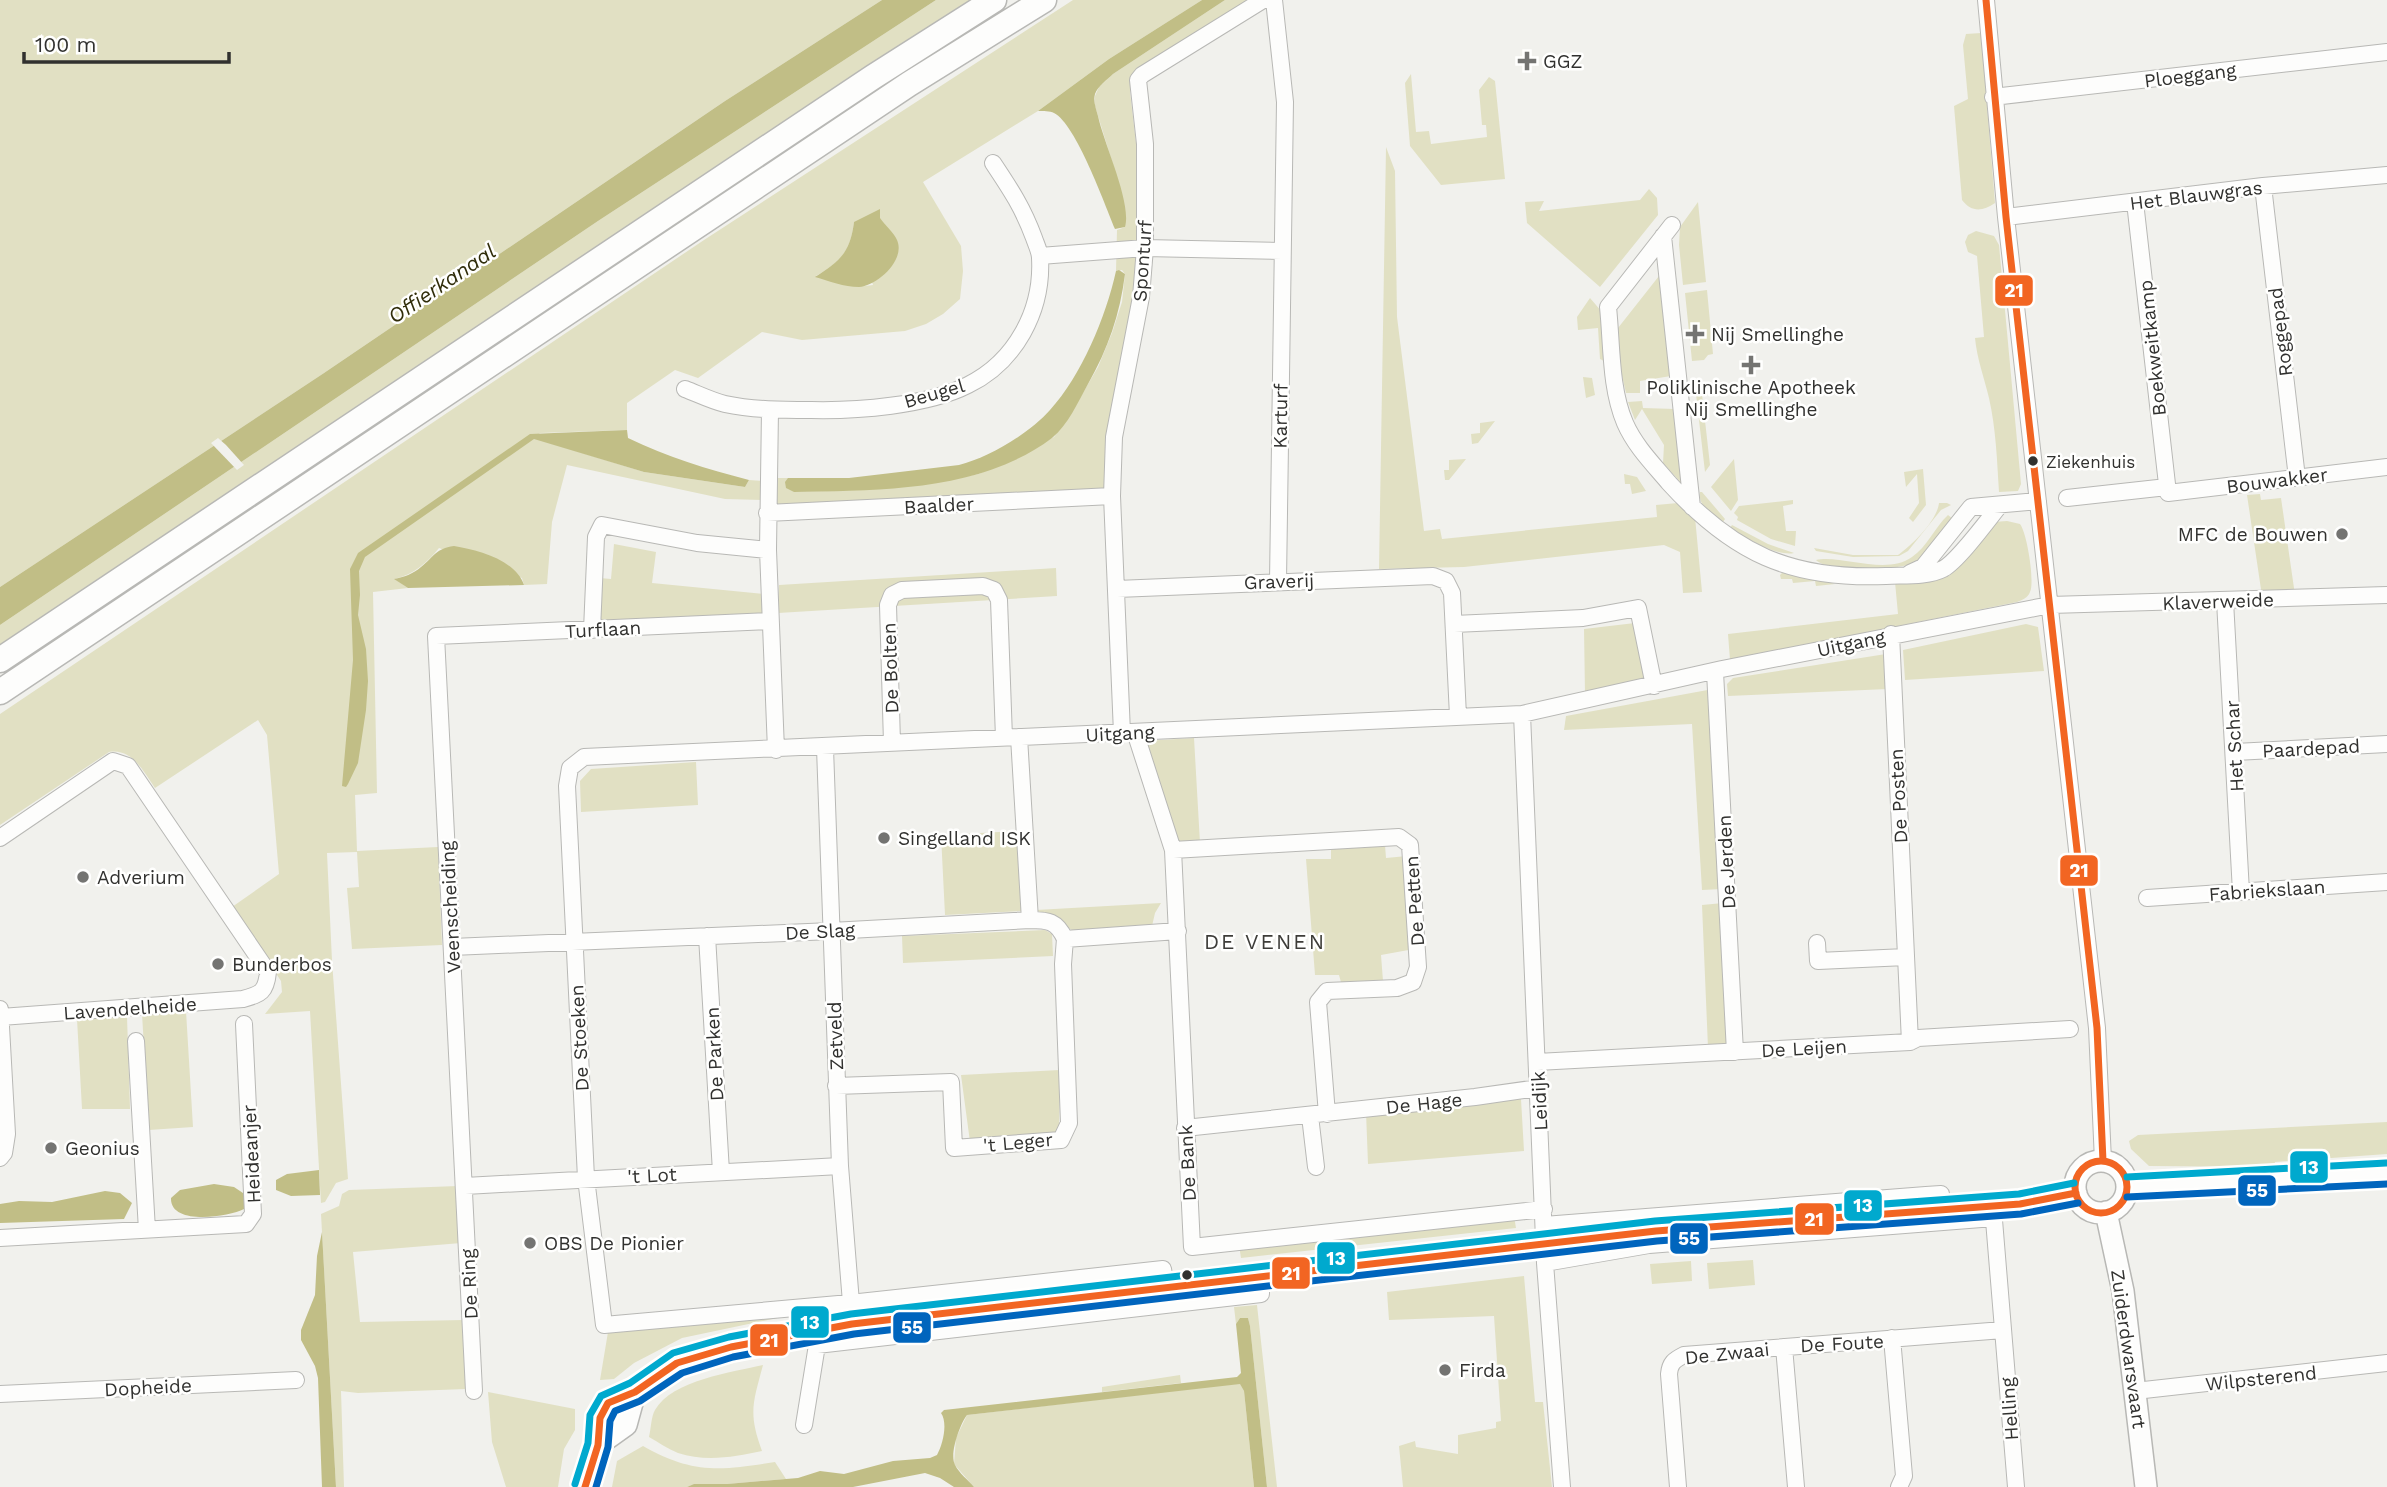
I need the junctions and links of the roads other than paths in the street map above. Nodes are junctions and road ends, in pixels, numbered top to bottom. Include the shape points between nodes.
1 (994, 0) edge
2 (1044, 0) edge
3 (1263, 0) edge
4 (1274, 0) edge
5 (1986, 0) edge
6 (2387, 52) edge
7 (1993, 97) junction
8 (993, 163) dead end
9 (2387, 175) edge
10 (2263, 186) junction
11 (2136, 202) junction
12 (2006, 217) junction
13 (1145, 248) junction
14 (1282, 251) junction
15 (1040, 256) junction
16 (685, 389) dead end
17 (770, 410) junction
18 (2387, 467) edge
19 (2297, 478) junction
20 (2167, 490) junction
21 (1112, 496) junction
22 (2067, 498) dead end
23 (2038, 501) junction
24 (1692, 507) junction
25 (767, 513) junction
26 (1984, 513) junction
27 (768, 550) junction
28 (1911, 573) junction
29 (1278, 581) junction
30 (1117, 589) junction
31 (2387, 595) edge
32 (2225, 601) junction
33 (2050, 605) junction
34 (770, 621) junction
35 (1454, 624) junction
36 (592, 630) junction
37 (1891, 635) junction
38 (436, 636) joint
39 (0, 660) edge
40 (1715, 672) junction
41 (1654, 686) junction
42 (0, 692) edge
43 (1522, 714) junction
44 (1458, 716) junction
45 (1129, 733) junction
46 (1011, 737) junction
47 (892, 743) junction
48 (2387, 744) edge
49 (825, 748) junction
50 (776, 750) junction
51 (2235, 752) junction
52 (584, 757) joint
53 (0, 838) edge
54 (1173, 850) junction
55 (2387, 882) edge
56 (2241, 892) junction
57 (2147, 898) dead end
58 (1030, 920) junction
59 (831, 931) junction
60 (1178, 931) junction
61 (707, 936) junction
62 (1065, 939) junction
63 (575, 942) junction
64 (1817, 943) dead end
65 (452, 947) junction
66 (1906, 957) junction
67 (0, 1009) edge
68 (1, 1017) edge
69 (244, 1024) dead end
70 (2070, 1029) dead end
71 (136, 1041) dead end
72 (1910, 1042) junction
73 (1735, 1052) junction
74 (1537, 1062) junction
75 (836, 1086) junction
76 (1538, 1088) junction
77 (1327, 1114) junction
78 (1310, 1116) junction
79 (1185, 1128) junction
80 (0, 1158) edge
81 (2103, 1161) junction
82 (840, 1166) junction
83 (1316, 1167) dead end
84 (722, 1172) junction
85 (2387, 1174) edge
86 (586, 1178) junction
87 (464, 1182) junction
88 (2127, 1186) junction
89 (2076, 1193) junction
90 (1993, 1212) junction
91 (2106, 1212) junction
92 (146, 1230) junction
93 (1545, 1235) junction
94 (0, 1238) edge
95 (1261, 1277) junction
96 (852, 1322) junction
97 (2003, 1330) junction
98 (1892, 1338) junction
99 (1784, 1347) junction
100 (2387, 1363) edge
101 (296, 1380) dead end
102 (474, 1391) dead end
103 (2135, 1391) junction
104 (0, 1394) edge
105 (804, 1425) dead end
106 (585, 1487) edge
107 (1562, 1487) edge
108 (1678, 1487) edge
109 (1796, 1487) edge
110 (1899, 1487) edge
111 (2015, 1487) edge
112 (2146, 1487) edge

1 - 39 highway
2 - 42 highway via 874,107
3 - 13 street, Sponturf via 1138,80 1145,144
4 - 14 street, Karturf via 1285,102
5 - 7 street
6 - 7 street, Ploeggang
7 - 12 street
8 - 15 street, Beugel via 1024,209
9 - 10 street, Het Blauwgras
10 - 11 street, Het Blauwgras
10 - 19 street, Roggepad
11 - 12 street, Het Blauwgras
11 - 20 street, Boekweitkamp
12 - 23 street
13 - 14 street
13 - 15 street
13 - 21 street, Sponturf via 1142,296 1114,437
14 - 29 street, Karturf
15 - 17 street, Beugel via 1038,293 1016,346 994,369 967,386 926,399 847,411
16 - 17 street, Beugel via 725,404
17 - 25 street
18 - 19 street, Bouwakker
19 - 20 street, Bouwakker
20 - 22 street, Bouwakker
21 - 25 street, Baalder
21 - 30 street, Sponturf
23 - 26 street via 2000,505
23 - 33 street
24 - 24 street via 1668,231 1608,307 1615,389 1625,423 1642,453
24 - 28 street via 1740,546 1774,561 1855,577
25 - 27 street
26 - 28 street via 1948,566 1935,573
26 - 28 street via 1971,507 1923,567
27 - 34 street
27 - 36 street via 697,543 602,525 596,537
29 - 30 street, Graverij
29 - 35 street, Graverij via 1433,576 1446,581 1452,593
30 - 45 street
31 - 32 street, Klaverweide
32 - 33 street, Klaverweide
32 - 51 street, Het Schar
33 - 37 street, Uitgang
33 - 81 street via 2097,1028
34 - 36 street, Turflaan
34 - 50 street
35 - 41 street via 1583,618 1638,608
35 - 44 street, Graverij
36 - 38 street, Turflaan
37 - 40 street, Uitgang
37 - 66 street, De Posten
38 - 65 street, Veenscheiding
40 - 41 street, Uitgang
40 - 73 street, De Jerden
41 - 43 street, Uitgang
43 - 44 street, Uitgang
43 - 74 street, Leidijk
44 - 45 street, Uitgang
45 - 46 street, Uitgang
45 - 54 street, De Bank
46 - 47 street, Uitgang
46 - 47 street, De Bolten via 999,600 993,590 983,586 916,589 892,595 888,605
46 - 58 street
47 - 49 street, Uitgang
48 - 51 street, Paardepad
49 - 50 street, Uitgang
49 - 59 street, Zetveld
50 - 52 street, Uitgang
51 - 56 street, Het Schar
52 - 63 street, De Stoeken via 570,768 566,786
53 - 68 street, Lavendelheide via 113,761 128,766 268,972 267,984 259,994 243,999
54 - 60 street, De Bank
54 - 77 street, De Petten via 1399,836 1410,845 1418,967 1413,982 1397,988 1326,991 1318,1002
55 - 56 street, Fabriekslaan
56 - 57 street, Fabriekslaan
58 - 59 street, De Slag
58 - 62 street, De Slag via 1052,922
59 - 61 street, De Slag
59 - 75 street, Zetveld
60 - 62 street
60 - 79 street, De Bank
61 - 63 street, De Slag
61 - 84 street, De Parken
62 - 75 street, 't Leger via 1069,1123 1061,1140 954,1148 950,1082
63 - 65 street, De Slag
63 - 86 street, De Stoeken
64 - 66 street via 1818,961
65 - 87 street, Veenscheiding
66 - 72 street, De Posten
67 - 68 street
68 - 80 street via 8,1134
69 - 92 street, Heideanjer via 253,1214 246,1224
70 - 72 street, De Leijen
71 - 92 street
72 - 73 street, De Leijen
73 - 74 street, De Leijen
74 - 76 street, Leidijk
75 - 82 street, Zetveld
76 - 77 street, De Hage
76 - 93 street, Leidijk
77 - 78 street, De Hage
78 - 79 street, De Hage
78 - 83 street
79 - 93 street, De Bank via 1192,1247
81 - 88 main road via 2120,1169
81 - 89 main road via 2093,1162 2078,1174
82 - 84 street, 't Lot
82 - 96 street, Zetveld
84 - 86 street, 't Lot
85 - 88 main road
86 - 87 street, 't Lot
86 - 96 street, De Stoeken via 604,1325
87 - 102 street, De Ring
88 - 91 main road via 2121,1203
89 - 90 main road
89 - 91 main road via 2087,1209
90 - 93 street via 1649,1245
90 - 93 main road via 1942,1201 1656,1231
90 - 97 street, Helling
91 - 103 main road, Zuiderdwarsvaart via 2123,1291
92 - 94 street, Heideanjer
93 - 95 main road
93 - 107 street, Leidijk
95 - 96 main road via 1164,1278
95 - 96 street via 1261,1294
96 - 105 street via 817,1345
96 - 106 main road via 695,1356 608,1403
97 - 98 street
97 - 111 street, Helling
98 - 99 street, De Foute
98 - 110 street, De Foute via 1904,1476
99 - 108 street, De Zwaai via 1684,1355 1670,1365
99 - 109 street, De Foute
100 - 103 street, Wilpsterend
101 - 104 street, Dopheide
103 - 112 main road, Zuiderdwarsvaart

